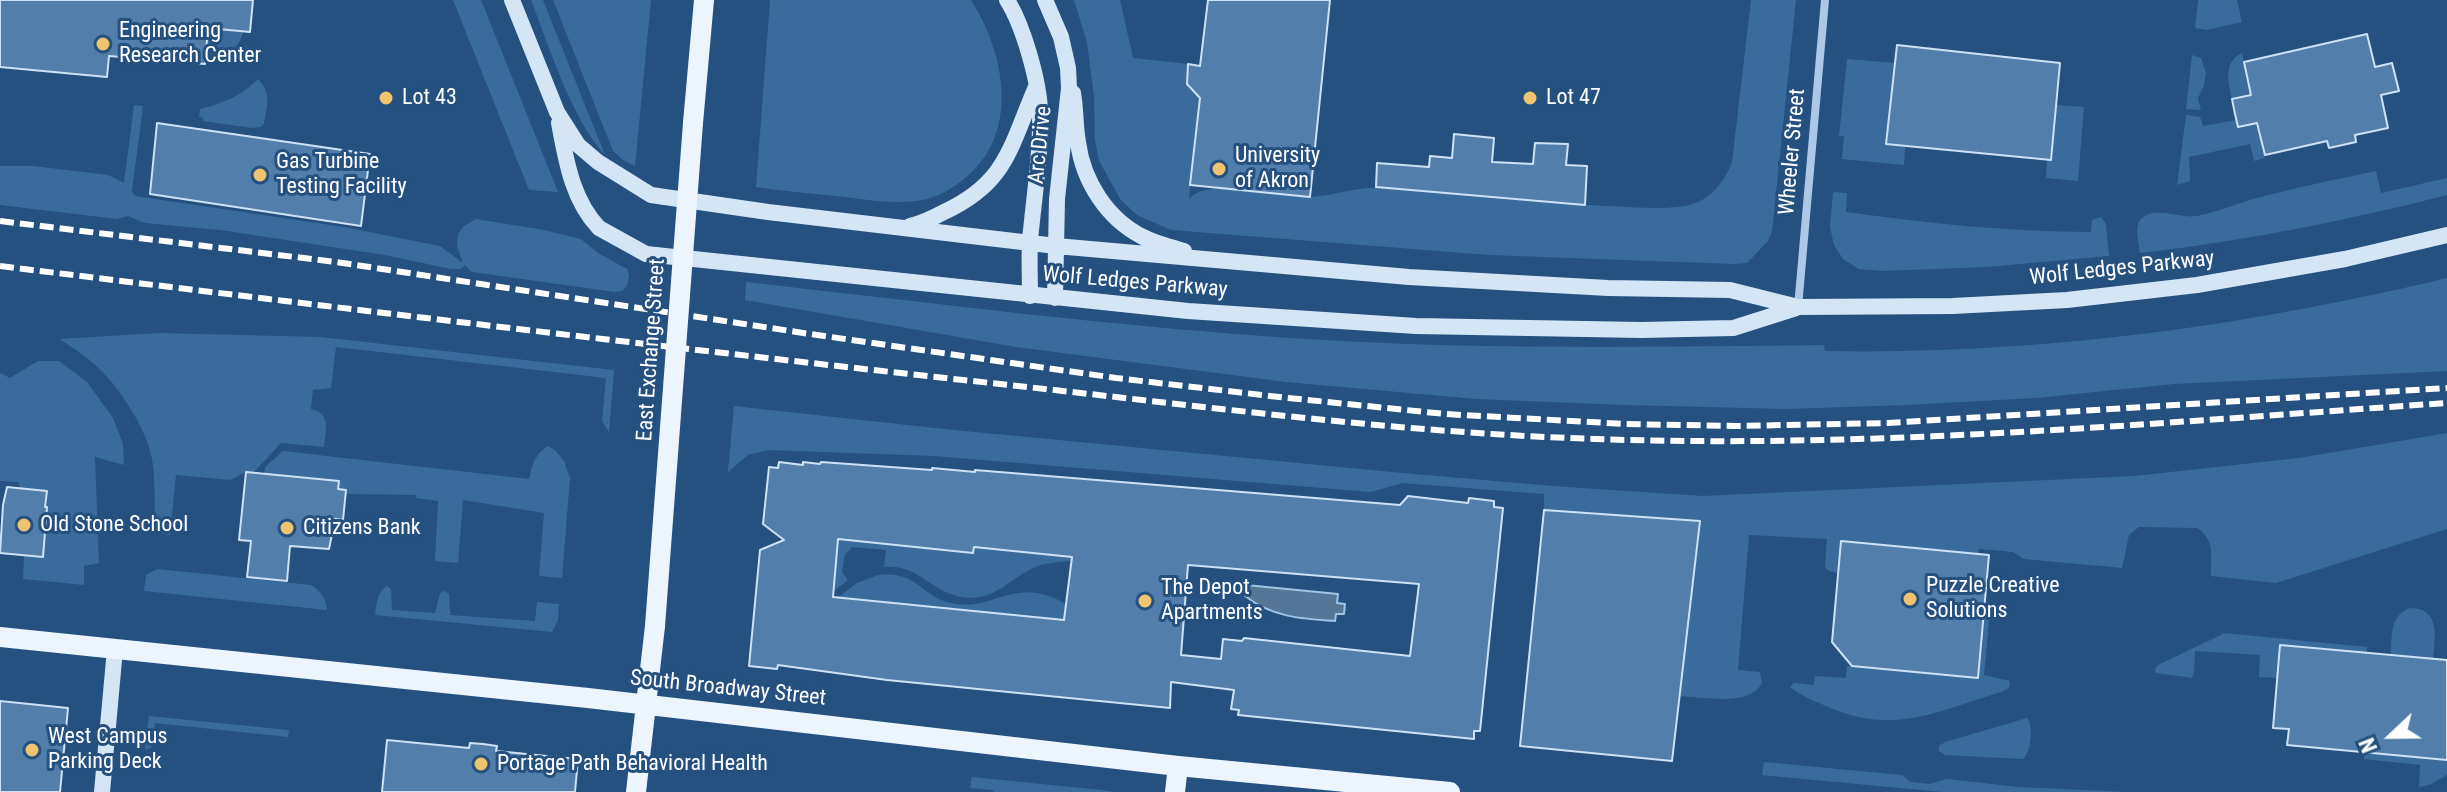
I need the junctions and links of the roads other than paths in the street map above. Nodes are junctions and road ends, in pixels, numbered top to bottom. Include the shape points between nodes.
1 (512, 0) edge
2 (704, 0) edge
3 (1007, 0) edge
4 (1045, 0) edge
5 (1825, 0) edge
6 (1068, 68) junction
7 (1036, 87) junction
8 (557, 112) junction
9 (906, 227) junction
10 (2447, 235) edge
11 (1030, 242) junction
12 (1056, 246) junction
13 (1208, 260) junction
14 (1030, 296) junction
15 (1055, 298) junction
16 (1798, 307) junction
17 (0, 637) edge
18 (115, 649) junction
19 (646, 704) junction
20 (1178, 766) junction
21 (102, 792) edge
22 (636, 792) edge
23 (1175, 792) edge
24 (1450, 792) edge

1 - 8 main road, Wolf Ledges Parkway
2 - 19 main road, East Exchange Street, bridge
3 - 7 main road, Arc Drive
4 - 6 main road, Arc Drive
5 - 16 street, Wheeler Street
6 - 12 main road, Arc Drive
6 - 13 main road via 1078,142 1093,190 1111,213 1141,236
7 - 9 main road via 1013,146 982,190
7 - 11 main road, Arc Drive via 1040,109
8 - 9 main road, Wolf Ledges Parkway via 578,145 651,195
8 - 14 main road, Wolf Ledges Parkway via 581,201 599,228 646,254
9 - 11 main road, Wolf Ledges Parkway
10 - 16 main road, Wolf Ledges Parkway via 2197,285 2080,298
11 - 12 main road, Wolf Ledges Parkway
11 - 14 main road, Arc Drive
12 - 13 main road, Wolf Ledges Parkway
12 - 15 main road, Arc Drive
13 - 16 main road, Wolf Ledges Parkway via 1409,277 1730,290
14 - 15 main road, Wolf Ledges Parkway
15 - 16 main road, Wolf Ledges Parkway via 1416,326 1641,330 1733,328
17 - 18 main road, South Broadway Street
18 - 19 main road, South Broadway Street
18 - 21 main road
19 - 20 main road, South Broadway Street
19 - 22 main road, East Exchange Street
20 - 23 main road
20 - 24 main road, South Broadway Street

